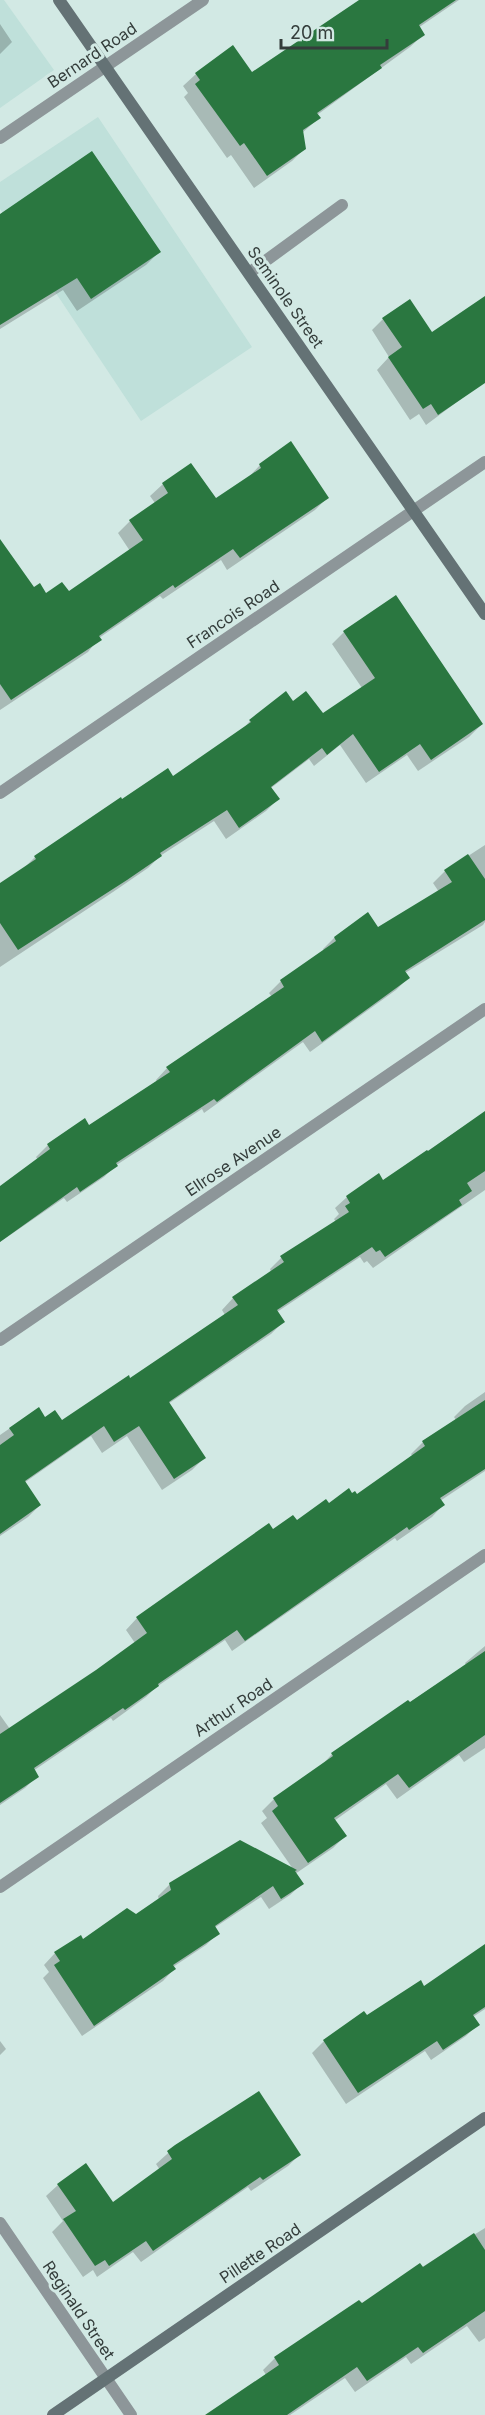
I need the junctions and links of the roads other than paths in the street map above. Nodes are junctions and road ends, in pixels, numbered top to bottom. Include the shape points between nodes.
1 (59, 0) edge
2 (202, 0) edge
3 (105, 66) junction
4 (0, 138) edge
5 (342, 205) dead end
6 (249, 273) junction
7 (485, 462) edge
8 (415, 510) junction
9 (485, 614) edge
10 (0, 793) edge
11 (485, 1009) edge
12 (0, 1340) edge
13 (485, 1555) edge
14 (0, 1887) edge
15 (485, 2118) edge
16 (0, 2223) edge
17 (106, 2378) junction
18 (53, 2415) edge
19 (131, 2415) edge

1 - 3 street, Seminole Street
2 - 3 street, Bernard Road
3 - 4 street, Bernard Road
3 - 6 street, Seminole Street
5 - 6 street
6 - 8 street, Seminole Street
7 - 8 street, Francois Road
8 - 9 street, Seminole Street
8 - 10 street, Francois Road
11 - 12 street, Ellrose Avenue
13 - 14 street, Arthur Road
15 - 17 street, Pillette Road
16 - 17 street, Reginald Street
17 - 18 street, Pillette Road
17 - 19 street, Reginald Street

